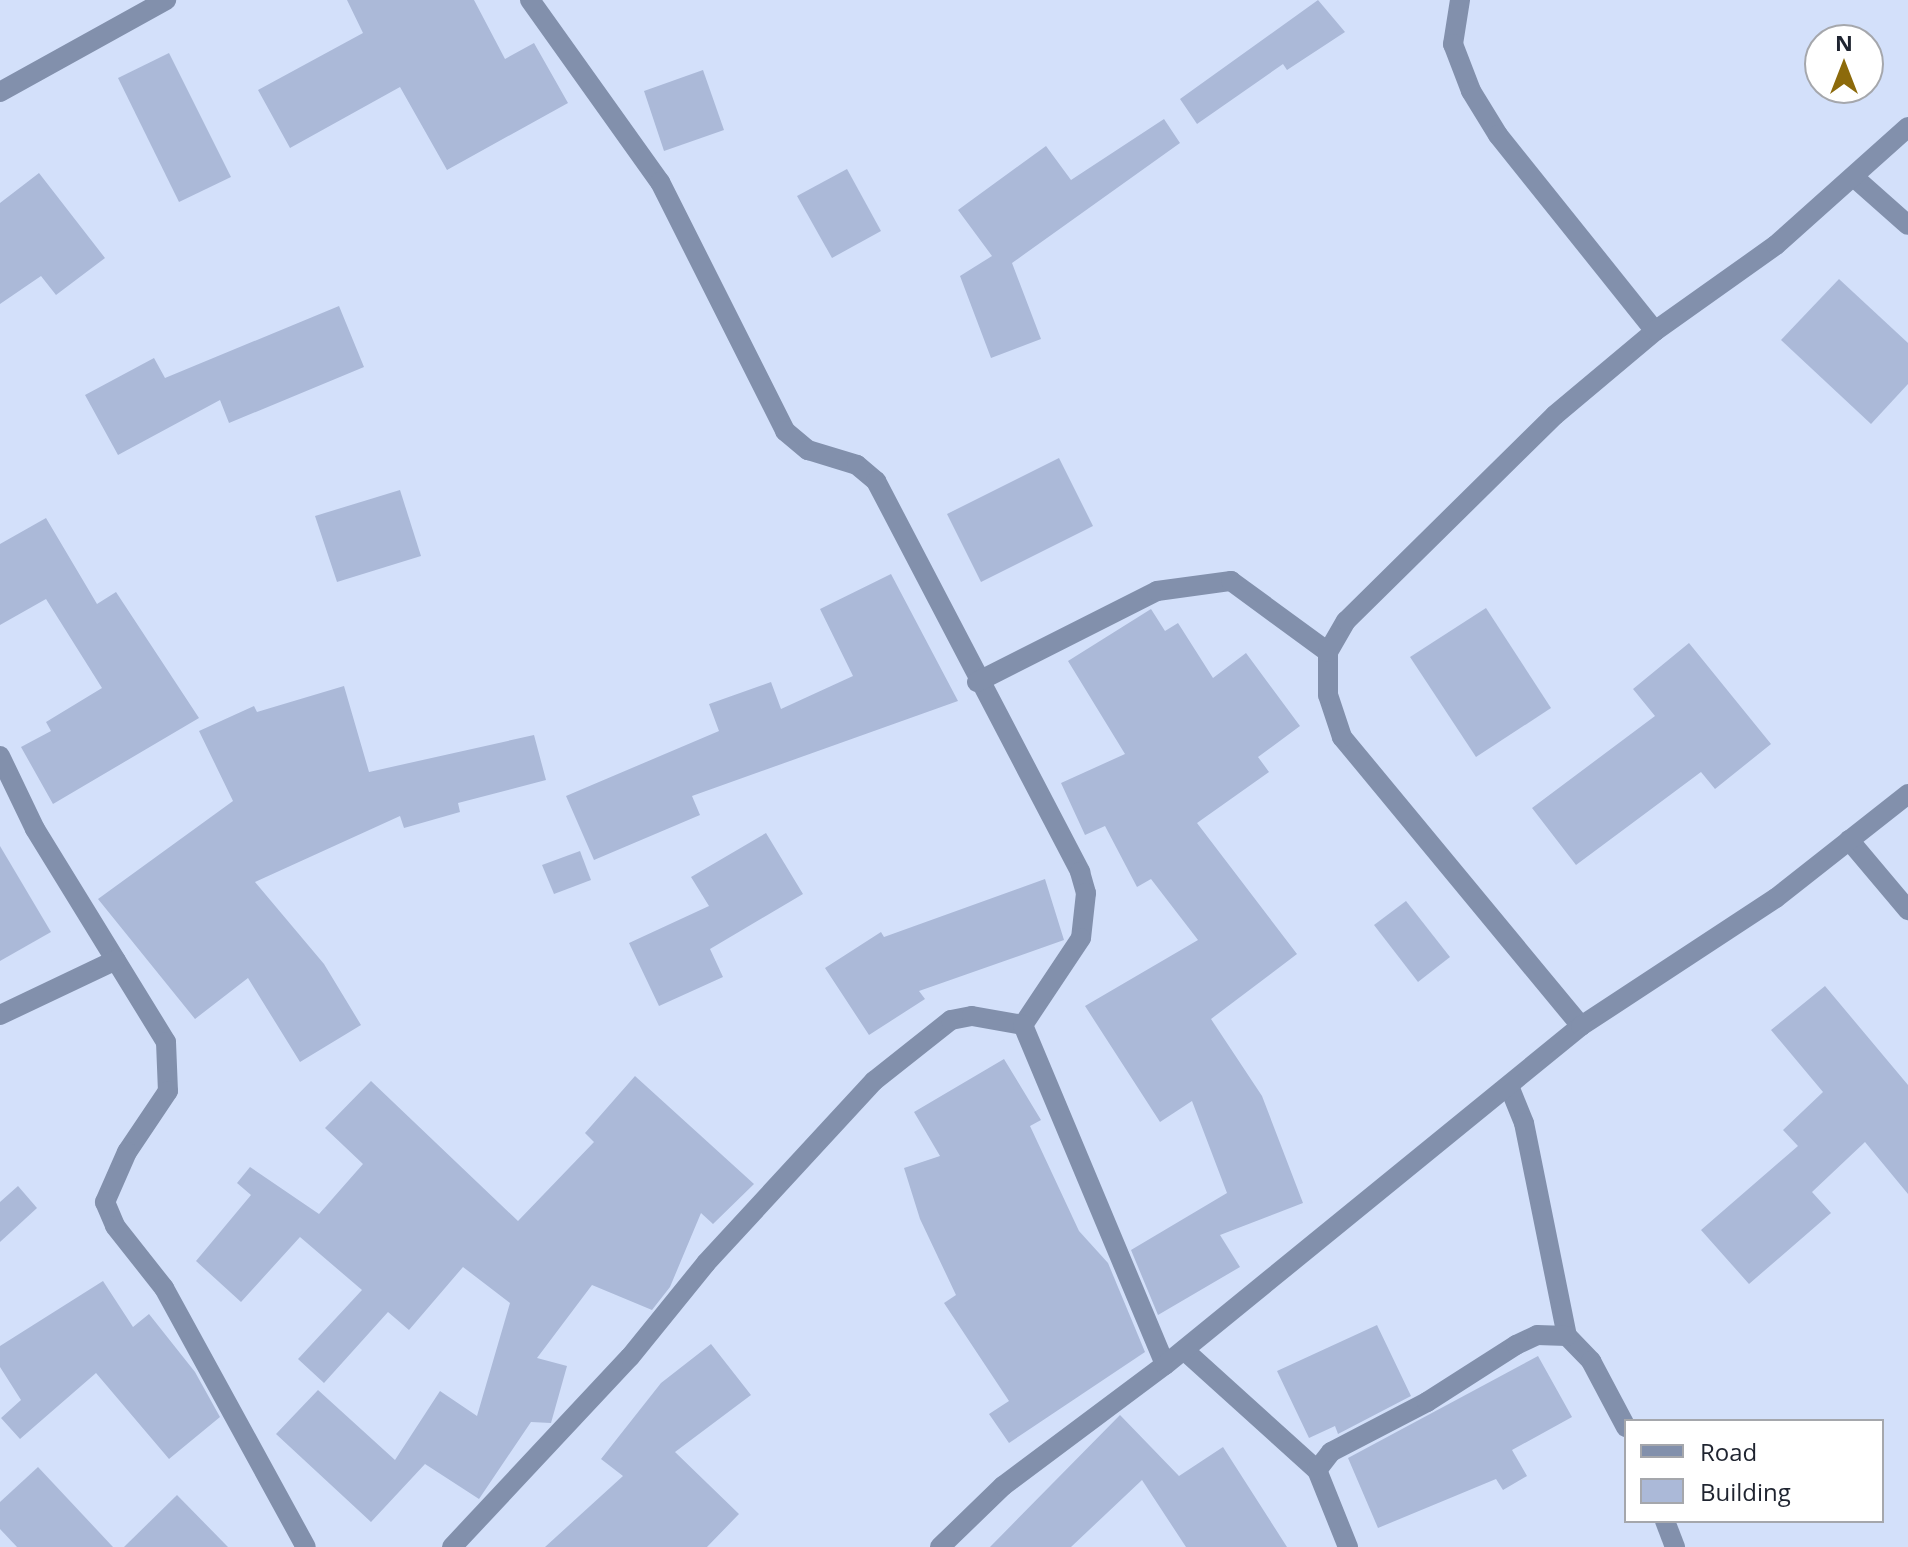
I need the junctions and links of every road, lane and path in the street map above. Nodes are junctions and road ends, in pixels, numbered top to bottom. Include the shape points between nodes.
1 (166, 0) edge
2 (530, 0) edge
3 (1460, 0) edge
4 (0, 92) edge
5 (1908, 127) edge
6 (1856, 179) junction
7 (1908, 225) edge
8 (1655, 331) junction
9 (1328, 652) junction
10 (977, 682) junction
11 (0, 756) edge
12 (1908, 794) edge
13 (1849, 840) junction
14 (1908, 910) edge
15 (116, 960) junction
16 (0, 1015) edge
17 (1023, 1025) junction
18 (1581, 1026) junction
19 (1509, 1086) junction
20 (1567, 1336) junction
21 (1184, 1350) junction
22 (1165, 1365) junction
23 (1624, 1423) edge
24 (1317, 1470) junction
25 (1666, 1523) edge
26 (306, 1547) edge
27 (452, 1547) edge
28 (940, 1547) edge
29 (1348, 1547) edge
30 (1675, 1547) edge

1 - 4 street
2 - 10 street via 660,182 785,431 808,450 857,465 876,481
3 - 8 street via 1453,44 1471,91 1498,135
5 - 6 street
6 - 7 street
6 - 8 street
8 - 9 street via 1448,515 1346,621
9 - 10 street via 1231,581 1157,591
9 - 18 street via 1328,695 1342,737
10 - 17 street via 1086,893 1081,938
11 - 15 street via 35,829
12 - 13 street
13 - 14 street
13 - 18 street via 1776,898
15 - 16 street
15 - 26 street via 166,1042 172,1067 168,1091 127,1152 105,1202 115,1226 164,1288
17 - 22 street
17 - 27 street via 972,1016 951,1020 874,1081 706,1263 630,1357
18 - 19 street
19 - 20 street via 1524,1123
19 - 21 street
20 - 23 street via 1591,1361
20 - 24 street via 1537,1335 1516,1345 1427,1402 1331,1452
21 - 22 street
21 - 24 street
22 - 28 street via 1003,1486
24 - 29 street
25 - 30 street

